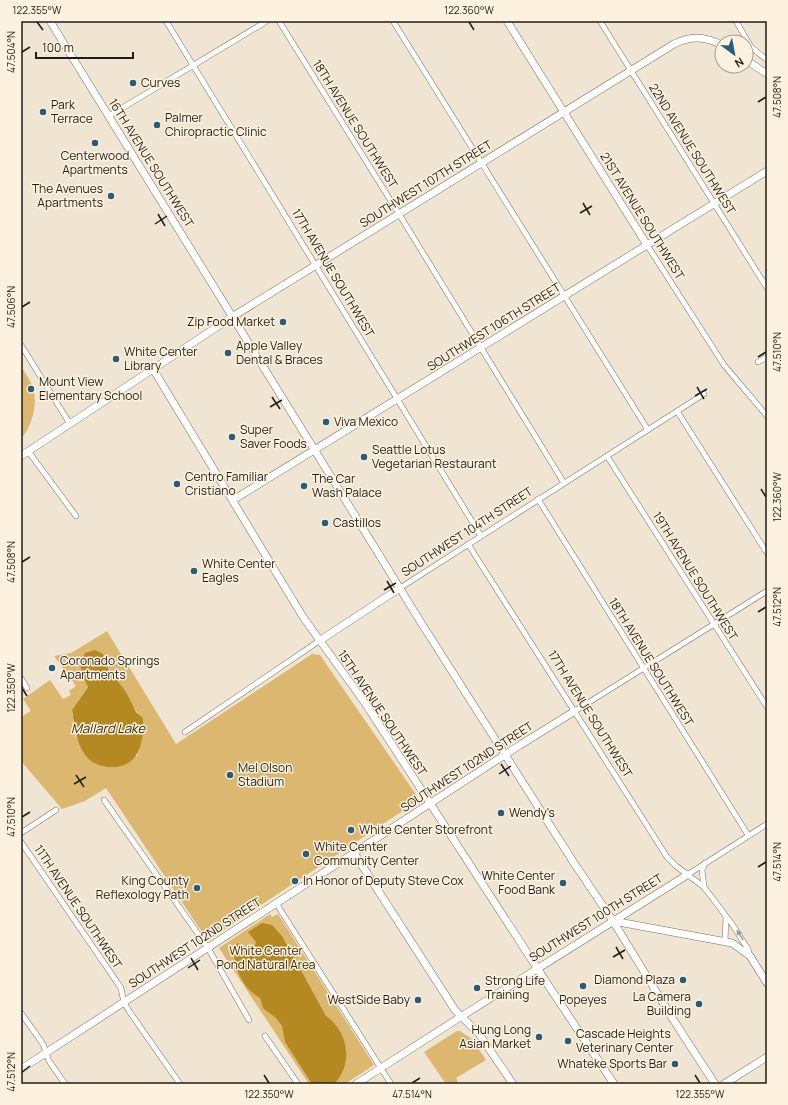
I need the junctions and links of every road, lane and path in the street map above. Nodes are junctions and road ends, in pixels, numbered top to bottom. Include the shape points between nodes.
1 (50, 21) edge
2 (166, 21) edge
3 (267, 21) edge
4 (279, 21) edge
5 (394, 21) edge
6 (507, 21) edge
7 (600, 21) edge
8 (736, 21) edge
9 (714, 42) edge
10 (767, 60) edge
11 (754, 65) edge
12 (194, 66) junction
13 (631, 70) junction
14 (767, 74) edge
15 (563, 112) junction
16 (108, 116) junction
17 (482, 162) junction
18 (767, 171) edge
19 (715, 204) junction
20 (400, 214) junction
21 (647, 245) junction
22 (316, 265) junction
23 (767, 288) edge
24 (564, 296) junction
25 (232, 317) junction
26 (21, 345) edge
27 (481, 348) junction
28 (767, 356) edge
29 (758, 362) dead end
30 (153, 369) junction
31 (704, 394) dead end
32 (397, 400) junction
33 (677, 411) junction
34 (767, 416) edge
35 (70, 424) junction
36 (648, 430) junction
37 (315, 450) junction
38 (28, 451) junction
39 (21, 456) edge
40 (607, 456) junction
41 (564, 483) junction
42 (538, 499) junction
43 (233, 500) junction
44 (76, 516) dead end
45 (481, 536) junction
46 (468, 544) junction
47 (767, 553) edge
48 (400, 588) junction
49 (767, 591) edge
50 (714, 624) junction
51 (319, 641) junction
52 (643, 668) junction
53 (21, 678) edge
54 (27, 688) dead end
55 (767, 707) edge
56 (576, 711) junction
57 (185, 732) dead end
58 (505, 755) junction
59 (104, 800) dead end
60 (430, 803) junction
61 (56, 810) dead end
62 (767, 824) edge
63 (21, 833) edge
64 (748, 835) junction
65 (21, 842) edge
66 (354, 853) junction
67 (706, 863) junction
68 (687, 875) junction
69 (704, 887) junction
70 (276, 903) junction
71 (726, 917) junction
72 (613, 921) junction
73 (725, 941) junction
74 (208, 948) junction
75 (750, 956) junction
76 (537, 968) junction
77 (767, 983) edge
78 (124, 1003) junction
79 (21, 1013) edge
80 (462, 1016) junction
81 (250, 1020) dead end
82 (265, 1036) dead end
83 (46, 1053) junction
84 (767, 1057) edge
85 (381, 1068) junction
86 (21, 1069) edge
87 (65, 1084) edge
88 (180, 1084) edge
89 (298, 1084) edge
90 (356, 1084) edge
91 (391, 1084) edge
92 (513, 1084) edge
93 (614, 1084) edge
94 (715, 1084) edge
95 (724, 1084) edge

1 - 16 street, 16TH AVENUE SOUTHWEST
2 - 12 street, 17TH AVENUE SOUTHWEST
3 - 12 street
4 - 20 street, 18TH AVENUE SOUTHWEST
5 - 17 street
6 - 15 street, 21ST AVENUE SOUTHWEST
7 - 13 street, 22ND AVENUE SOUTHWEST
8 - 10 street via 751,47
9 - 13 street, SOUTHWEST 107TH STREET via 704,38 683,40
11 - 14 street
12 - 16 street
12 - 22 street, 17TH AVENUE SOUTHWEST
13 - 15 street, SOUTHWEST 107TH STREET
13 - 19 street, 22ND AVENUE SOUTHWEST
15 - 17 street, SOUTHWEST 107TH STREET
15 - 21 street, 21ST AVENUE SOUTHWEST
16 - 25 street, 16TH AVENUE SOUTHWEST
17 - 20 street, SOUTHWEST 107TH STREET
17 - 24 street
18 - 19 street, SOUTHWEST 106TH STREET
19 - 21 street, SOUTHWEST 106TH STREET
19 - 23 street, 22ND AVENUE SOUTHWEST
20 - 22 street, SOUTHWEST 107TH STREET
20 - 27 street, 18TH AVENUE SOUTHWEST
21 - 24 street, SOUTHWEST 106TH STREET
21 - 34 street, 21ST AVENUE SOUTHWEST via 724,365
22 - 25 street, SOUTHWEST 107TH STREET
22 - 32 street, 17TH AVENUE SOUTHWEST
24 - 27 street, SOUTHWEST 106TH STREET
24 - 36 street
25 - 30 street, SOUTHWEST 107TH STREET
25 - 37 street, 16TH AVENUE SOUTHWEST
26 - 35 street
27 - 32 street, SOUTHWEST 106TH STREET
27 - 41 street, 18TH AVENUE SOUTHWEST
28 - 29 street
30 - 35 street, SOUTHWEST 107TH STREET
30 - 43 street, 15TH AVENUE SOUTHWEST
31 - 33 street, SOUTHWEST 104TH STREET
32 - 37 street, SOUTHWEST 106TH STREET
32 - 45 street, 17TH AVENUE SOUTHWEST
33 - 36 street, SOUTHWEST 104TH STREET
33 - 47 street
35 - 38 street, SOUTHWEST 107TH STREET
36 - 40 street, SOUTHWEST 104TH STREET
37 - 43 street, SOUTHWEST 106TH STREET
37 - 48 street, 16TH AVENUE SOUTHWEST
38 - 39 street, SOUTHWEST 107TH STREET
38 - 44 street
40 - 41 street, SOUTHWEST 104TH STREET
40 - 50 street, 19TH AVENUE SOUTHWEST
41 - 42 street, SOUTHWEST 104TH STREET
42 - 45 street, SOUTHWEST 104TH STREET
42 - 52 street, 18TH AVENUE SOUTHWEST
43 - 51 street, 15TH AVENUE SOUTHWEST
45 - 46 street, SOUTHWEST 104TH STREET
46 - 48 street, SOUTHWEST 104TH STREET
46 - 56 street, 17TH AVENUE SOUTHWEST
48 - 51 street, SOUTHWEST 104TH STREET
48 - 58 street, 16TH AVENUE SOUTHWEST
49 - 50 street, SOUTHWEST 102ND STREET
50 - 52 street, SOUTHWEST 102ND STREET
50 - 55 street, 19TH AVENUE SOUTHWEST
51 - 57 street, SOUTHWEST 104TH STREET
51 - 60 street, 15TH AVENUE SOUTHWEST via 365,703
52 - 56 street, SOUTHWEST 102ND STREET
52 - 64 street, 18TH AVENUE SOUTHWEST
53 - 54 street
56 - 58 street, SOUTHWEST 102ND STREET
56 - 68 street, 17TH AVENUE SOUTHWEST via 667,856
58 - 60 street, SOUTHWEST 102ND STREET
58 - 72 street, 16TH AVENUE SOUTHWEST
59 - 74 street
60 - 66 street, SOUTHWEST 102ND STREET
60 - 76 street, 15TH AVENUE SOUTHWEST
61 - 63 street
62 - 64 street, SOUTHWEST 100TH STREET
64 - 67 street, SOUTHWEST 100TH STREET
65 - 78 street, 11TH AVENUE SOUTHWEST via 121,988
66 - 70 street, SOUTHWEST 102ND STREET
66 - 80 street via 455,1010
67 - 68 street, SOUTHWEST 100TH STREET
67 - 69 street via 702,872
68 - 69 street, 17TH AVENUE SOUTHWEST
68 - 72 street, SOUTHWEST 100TH STREET
69 - 71 street, 17TH AVENUE SOUTHWEST
70 - 74 street, SOUTHWEST 102ND STREET
70 - 85 street
71 - 73 street
75 -> 71 street, 17TH AVENUE SOUTHWEST via 738,932
72 - 73 street, 17TH AVENUE SOUTHWEST
72 - 76 street, SOUTHWEST 100TH STREET
72 - 94 street, 16TH AVENUE SOUTHWEST
73 - 75 street, 17TH AVENUE SOUTHWEST via 739,947
74 - 78 street, SOUTHWEST 102ND STREET
74 - 81 street
75 - 77 street, 17TH AVENUE SOUTHWEST
76 - 80 street, SOUTHWEST 100TH STREET
76 - 93 street, 15TH AVENUE SOUTHWEST
78 - 83 street, SOUTHWEST 102ND STREET
78 - 88 street, 11TH AVENUE SOUTHWEST
79 - 83 street via 43,1044
80 - 85 street, SOUTHWEST 100TH STREET
80 - 92 street via 479,1034
82 - 89 street
83 - 86 street, SOUTHWEST 102ND STREET
83 - 87 street
84 - 95 street
85 - 90 street, SOUTHWEST 100TH STREET
85 - 91 street

